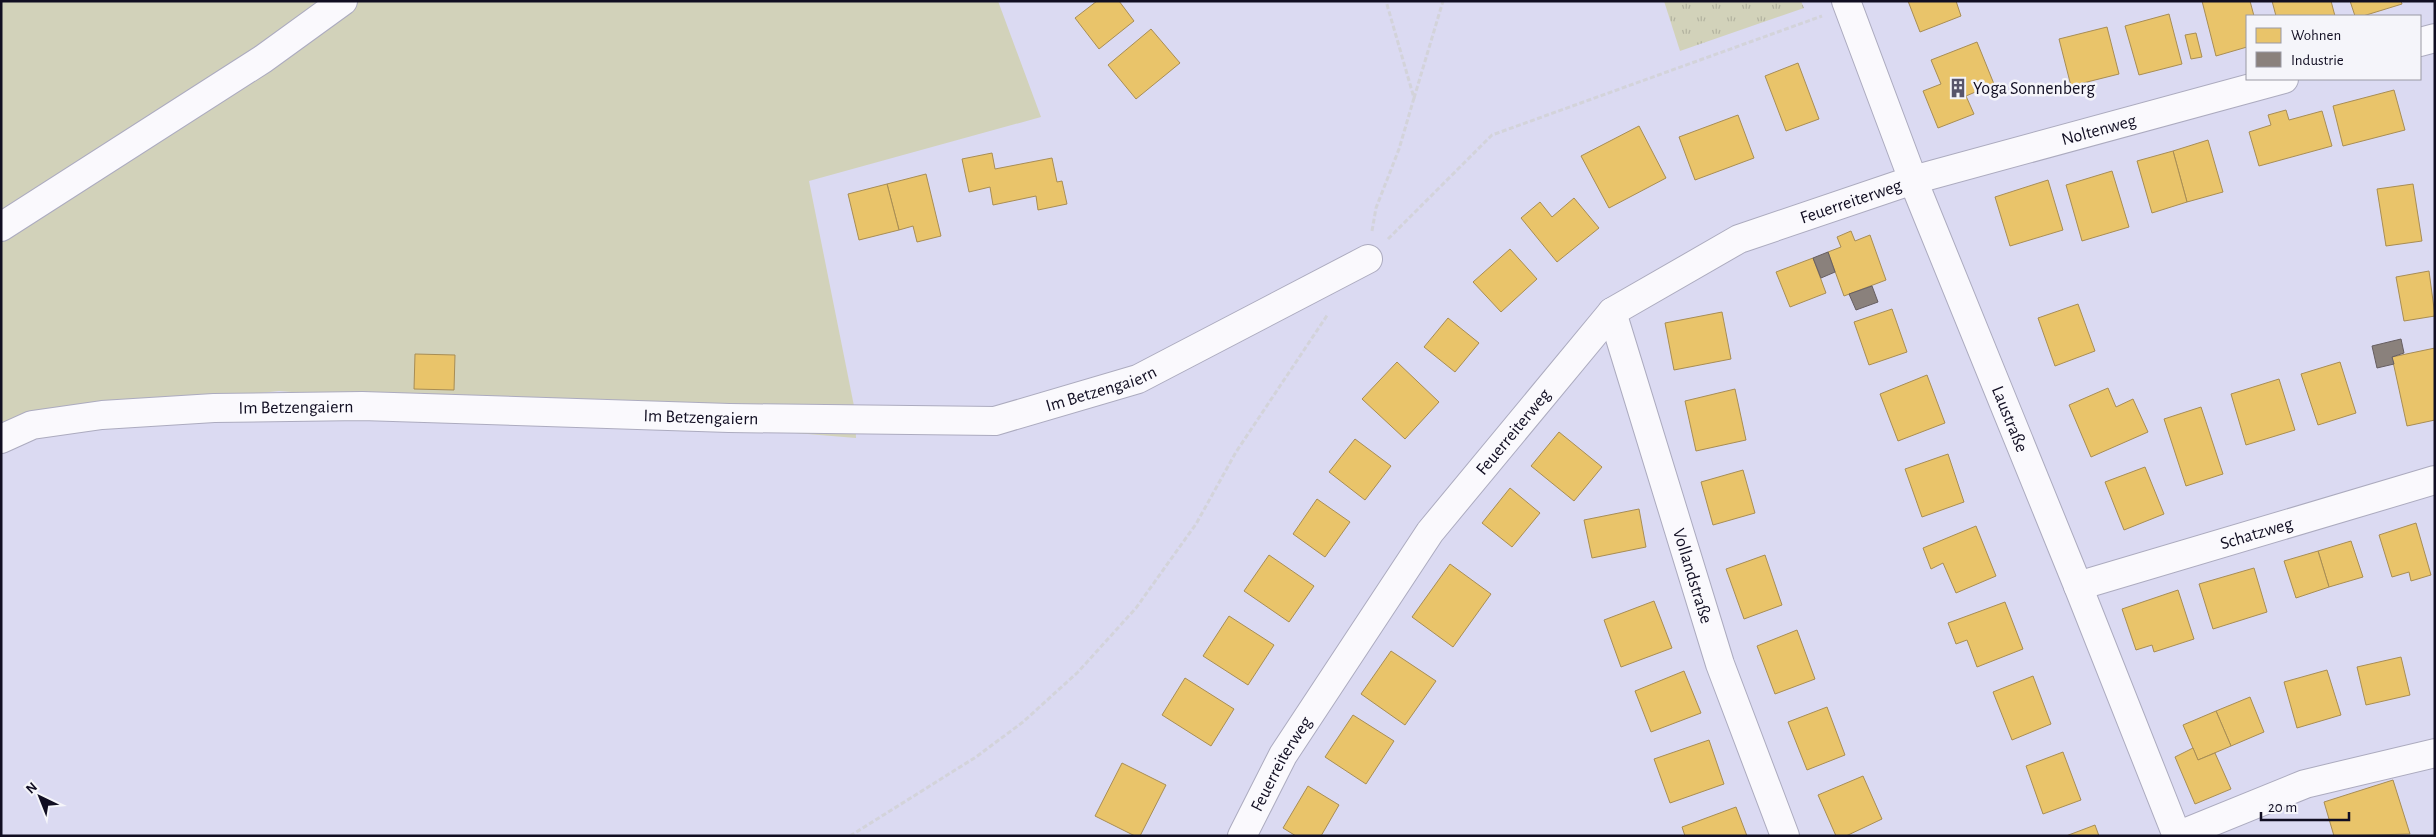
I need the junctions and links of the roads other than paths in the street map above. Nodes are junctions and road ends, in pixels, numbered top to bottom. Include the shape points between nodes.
1 (343, 1) edge
2 (1847, 4) edge
3 (2435, 38) edge
4 (2421, 42) edge
5 (2280, 80) edge
6 (1913, 180) junction
7 (1, 226) edge
8 (1368, 259) road end
9 (1612, 312) junction
10 (1, 439) edge
11 (2435, 480) edge
12 (2078, 586) junction
13 (2435, 753) edge
14 (1242, 836) edge
15 (1785, 836) edge
16 (2177, 836) edge

1 - 7 street via 263,59
2 - 6 street, Laustraße
3 - 4 street
5 - 6 street, Noltenweg
6 - 9 street, Feuerreiterweg via 1739,239
6 - 12 street, Laustraße
8 - 10 street, Im Betzengaiern via 1138,379 995,421 729,418 362,406 214,408 102,415 32,425
9 - 14 street, Feuerreiterweg via 1430,532 1283,755
9 - 15 street, Vollandstraße via 1720,664
11 - 12 street, Schatzweg
12 - 16 street, Laustraße
13 - 16 street via 2305,784

